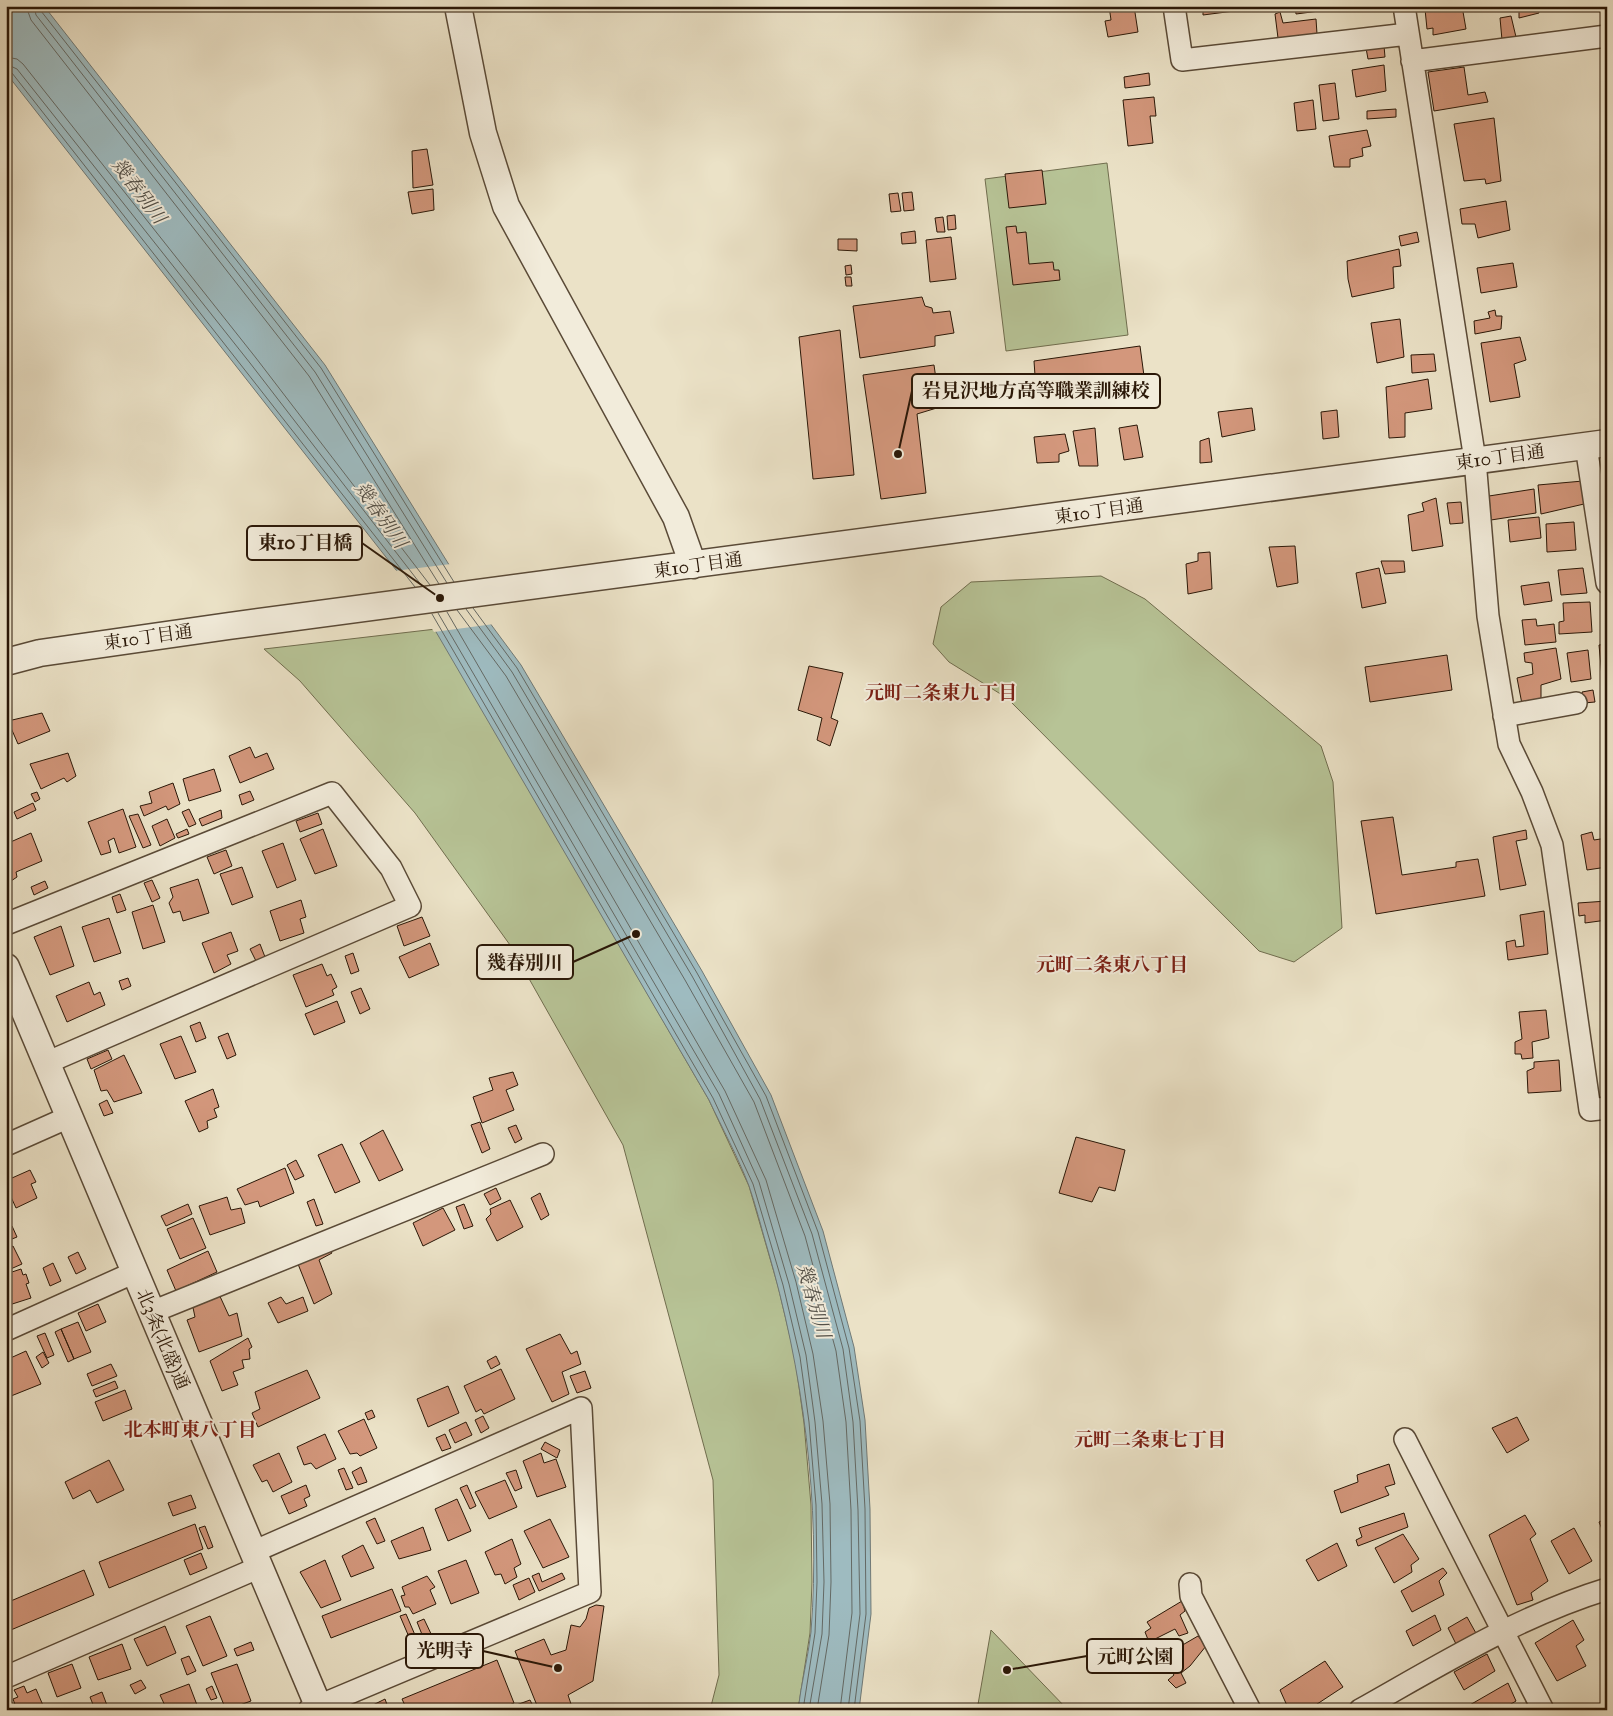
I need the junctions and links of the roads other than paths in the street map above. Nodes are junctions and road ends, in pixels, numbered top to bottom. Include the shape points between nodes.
1 (458, 6) edge
2 (1174, 6) edge
3 (1404, 6) edge
4 (1408, 34) junction
5 (1607, 36) edge
6 (1412, 61) junction
7 (1597, 444) edge
8 (1474, 460) junction
9 (693, 565) junction
10 (1607, 583) edge
11 (6, 662) edge
12 (1576, 703) dead end
13 (1504, 716) junction
14 (6, 924) edge
15 (6, 967) edge
16 (46, 1063) junction
17 (1607, 1108) edge
18 (69, 1117) junction
19 (6, 1145) edge
20 (543, 1154) dead end
21 (135, 1272) junction
22 (152, 1312) junction
23 (6, 1330) edge
24 (1405, 1439) dead end
25 (256, 1560) junction
26 (1190, 1584) dead end
27 (1607, 1589) edge
28 (1502, 1631) junction
29 (6, 1677) edge
30 (316, 1708) edge
31 (1250, 1710) edge
32 (1360, 1710) edge
33 (1543, 1710) edge

1 - 9 street via 483,133 506,206 676,517
2 - 4 street via 1182,60
3 - 4 street
4 - 6 street
5 - 6 street
6 - 8 street
7 - 8 street, 東10丁目通
7 - 10 street
8 - 9 street, 東10丁目通
8 - 13 street via 1488,616
9 - 11 street, 東10丁目通 via 128,640
12 - 13 street
13 - 17 street via 1508,744 1532,792 1552,845 1590,1110
14 - 16 street via 332,793 391,868 410,906
15 - 16 street, 北3条(北盛)通
16 - 18 street, 北3条(北盛)通
18 - 19 street
18 - 21 street, 北3条(北盛)通
20 - 22 street
21 - 22 street, 北3条(北盛)通
21 - 23 street
22 - 25 street, 北3条(北盛)通
24 - 28 street
25 - 29 street
25 - 30 street, 北3条(北盛)通
25 - 30 street via 581,1408 590,1592
26 - 31 street via 1191,1596
27 - 28 street via 1572,1600
28 - 32 street
28 - 33 street

